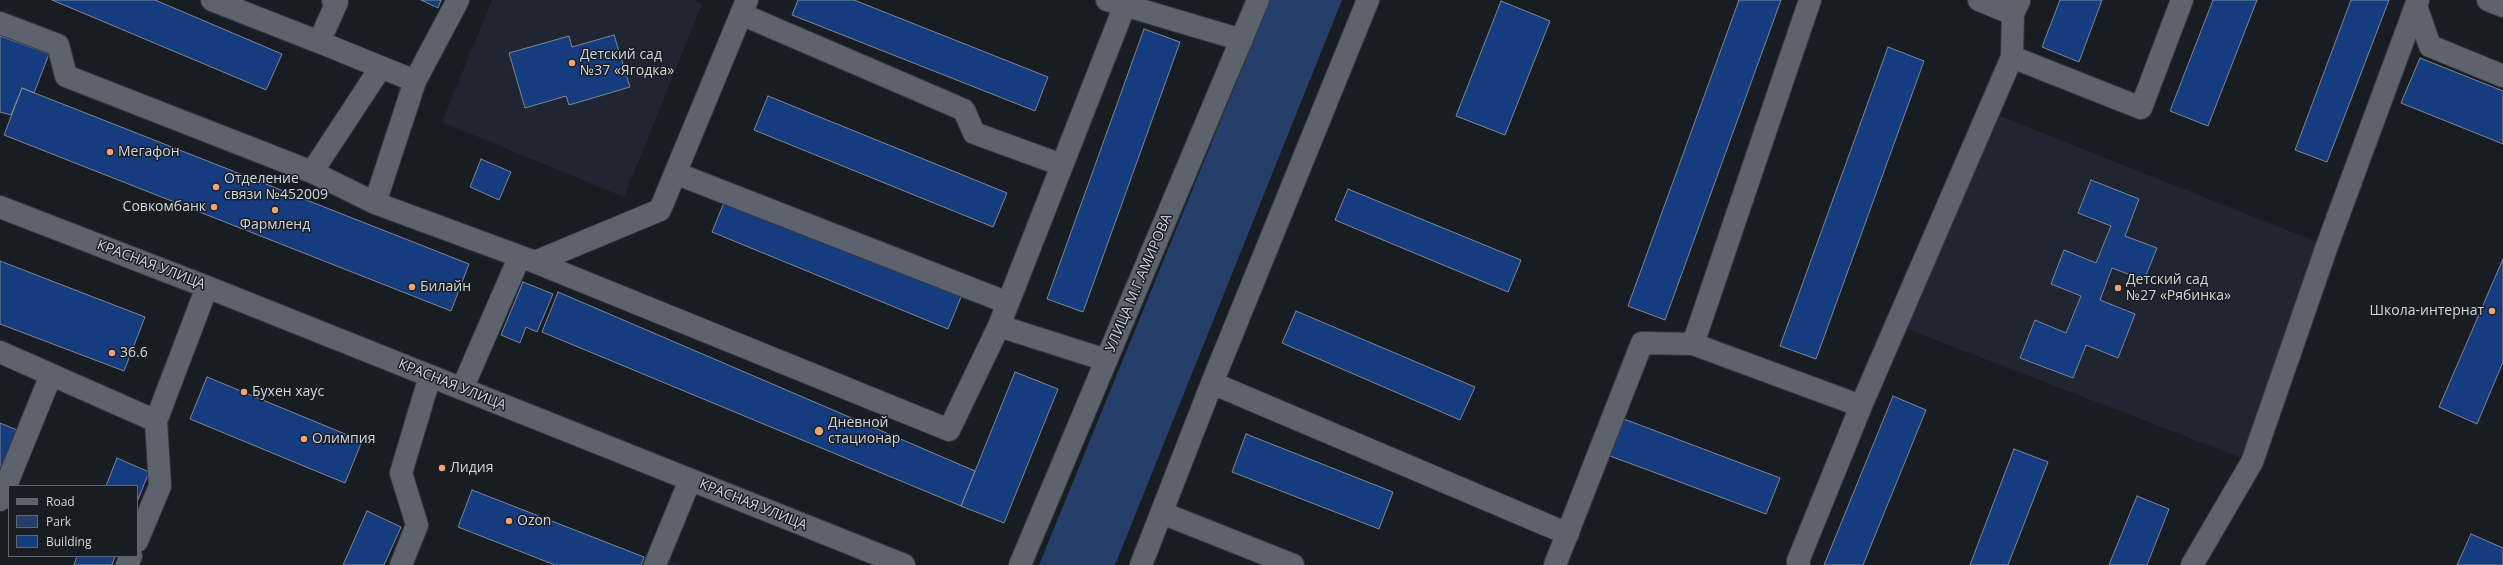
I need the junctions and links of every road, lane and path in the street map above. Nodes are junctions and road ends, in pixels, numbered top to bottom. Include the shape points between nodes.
1 (212, 0) edge
2 (333, 0) edge
3 (458, 0) edge
4 (1258, 0) edge
5 (1368, 0) edge
6 (1810, 0) edge
7 (1979, 0) edge
8 (2182, 0) edge
9 (2488, 0) edge
10 (1116, 3) edge
11 (2417, 3) edge
12 (2503, 6) edge
13 (744, 7) edge
14 (2016, 7) edge
15 (0, 23) edge
16 (1242, 40) junction
17 (319, 42) junction
18 (2012, 57) junction
19 (381, 67) junction
20 (2503, 76) edge
21 (415, 81) junction
22 (1062, 165) junction
23 (312, 172) junction
24 (675, 173) junction
25 (375, 203) junction
26 (0, 207) edge
27 (527, 260) junction
28 (207, 287) junction
29 (1008, 303) junction
30 (999, 326) junction
31 (1693, 344) junction
32 (0, 352) edge
33 (1106, 360) junction
34 (51, 375) junction
35 (430, 376) junction
36 (1212, 383) junction
37 (462, 389) junction
38 (1860, 406) junction
39 (156, 421) junction
40 (690, 480) junction
41 (0, 500) edge
42 (1162, 512) junction
43 (1568, 534) junction
44 (138, 539) edge
45 (401, 565) edge
46 (655, 565) edge
47 (904, 565) edge
48 (1020, 565) edge
49 (1141, 565) edge
50 (1293, 565) edge
51 (1556, 565) edge
52 (1799, 565) edge
53 (2192, 565) edge

1 - 17 street
2 - 17 street via 337,2
3 - 21 street
4 - 16 street, УЛИЦА М.Г.АМИРОВА
5 - 36 street
6 - 31 street
7 - 14 street
8 - 18 street via 2141,108
9 - 12 street
10 - 16 street
10 - 22 street
11 - 20 street via 2430,46
11 - 53 street via 2327,246 2252,462
13 - 22 street via 964,110 974,133
13 - 24 street
14 - 18 street
15 - 23 street via 58,45 66,76
16 - 33 street, УЛИЦА М.Г.АМИРОВА
17 - 19 street
18 - 38 street
19 - 21 street
19 - 23 street
21 - 25 street
22 - 29 street
23 - 25 street
24 - 27 street via 660,210
24 - 29 street
25 - 27 street
26 - 28 street, КРАСНАЯ УЛИЦА
27 - 30 street via 949,430
27 - 37 street
28 - 35 street, КРАСНАЯ УЛИЦА
28 - 39 street
29 - 30 street
30 - 33 street
31 - 38 street
31 - 43 street via 1642,343
32 - 34 street
33 - 48 street, УЛИЦА М.Г.АМИРОВА
34 - 39 street
34 - 41 street
35 - 37 street, КРАСНАЯ УЛИЦА
35 - 45 street via 402,472 417,525
36 - 42 street
36 - 43 street
37 - 40 street, КРАСНАЯ УЛИЦА
38 - 52 street via 1798,561
39 - 44 street via 160,486
40 - 46 street
40 - 47 street, КРАСНАЯ УЛИЦА
42 - 49 street
42 - 50 street
43 - 51 street

